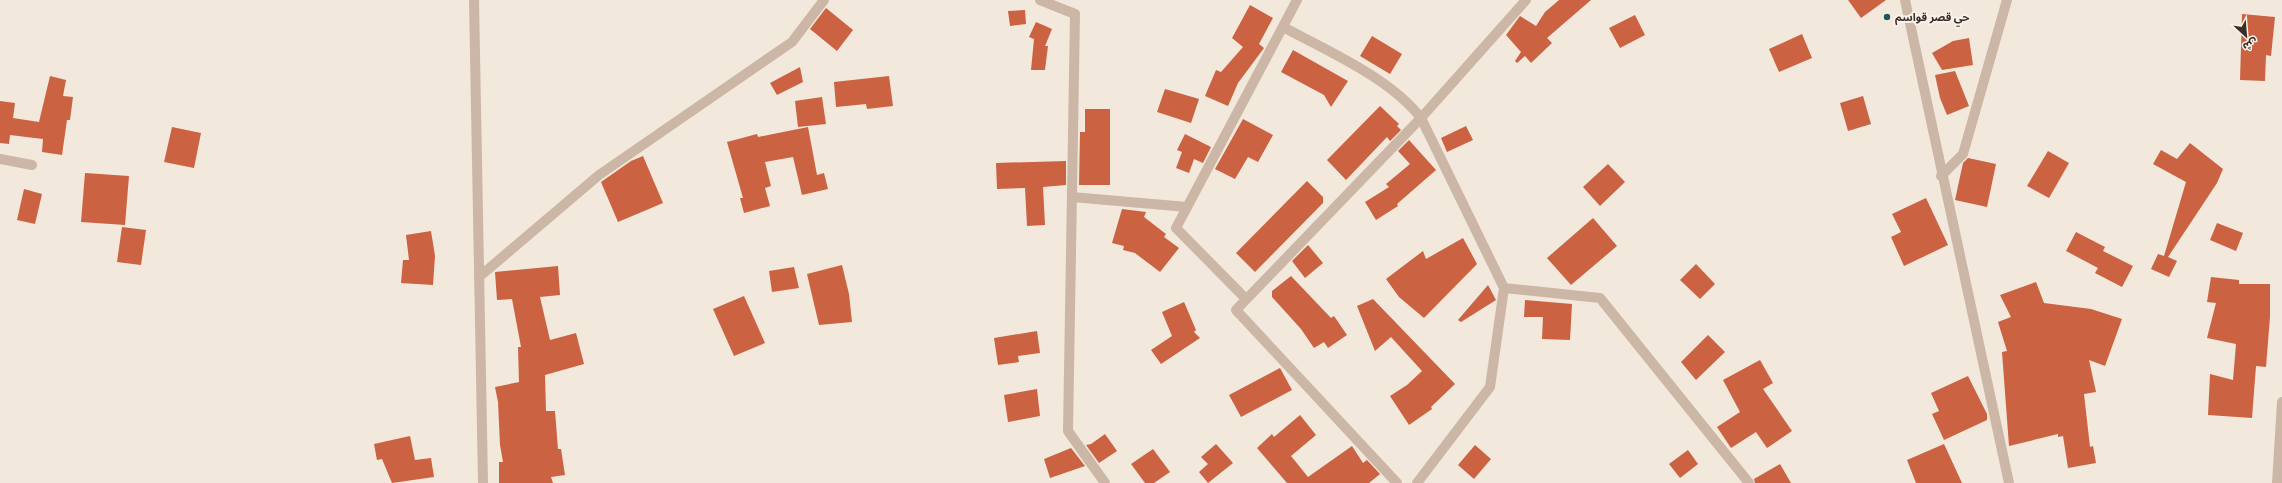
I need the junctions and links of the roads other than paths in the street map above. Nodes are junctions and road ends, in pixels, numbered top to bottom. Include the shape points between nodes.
1 (474, 0) edge
2 (824, 0) edge
3 (1040, 0) edge
4 (1297, 0) edge
5 (1526, 0) edge
6 (1905, 0) edge
7 (2007, 0) edge
8 (1283, 28) junction
9 (1421, 118) junction
10 (0, 159) edge
11 (32, 165) dead end
12 (1941, 176) junction
13 (1072, 197) junction
14 (1187, 207) junction
15 (479, 277) junction
16 (1504, 288) junction
17 (1246, 300) junction
18 (2282, 402) edge
19 (483, 483) edge
20 (1105, 483) edge
21 (1397, 483) edge
22 (1417, 483) edge
23 (1749, 483) edge
24 (2009, 483) edge
25 (2277, 483) edge

1 - 15 street
2 - 15 street via 792,42 600,175
3 - 13 street via 1075,14
4 - 8 street
5 - 9 street
6 - 12 street
7 - 12 street via 1963,154
8 - 9 street via 1363,70 1412,107
8 - 14 street
9 - 16 street
9 - 17 street
10 - 11 street
12 - 24 street
13 - 14 street
13 - 20 street via 1068,431
14 - 17 street via 1176,228
15 - 19 street
16 - 22 street via 1490,387
16 - 23 street via 1600,298
17 - 21 street via 1236,310
18 - 25 street

